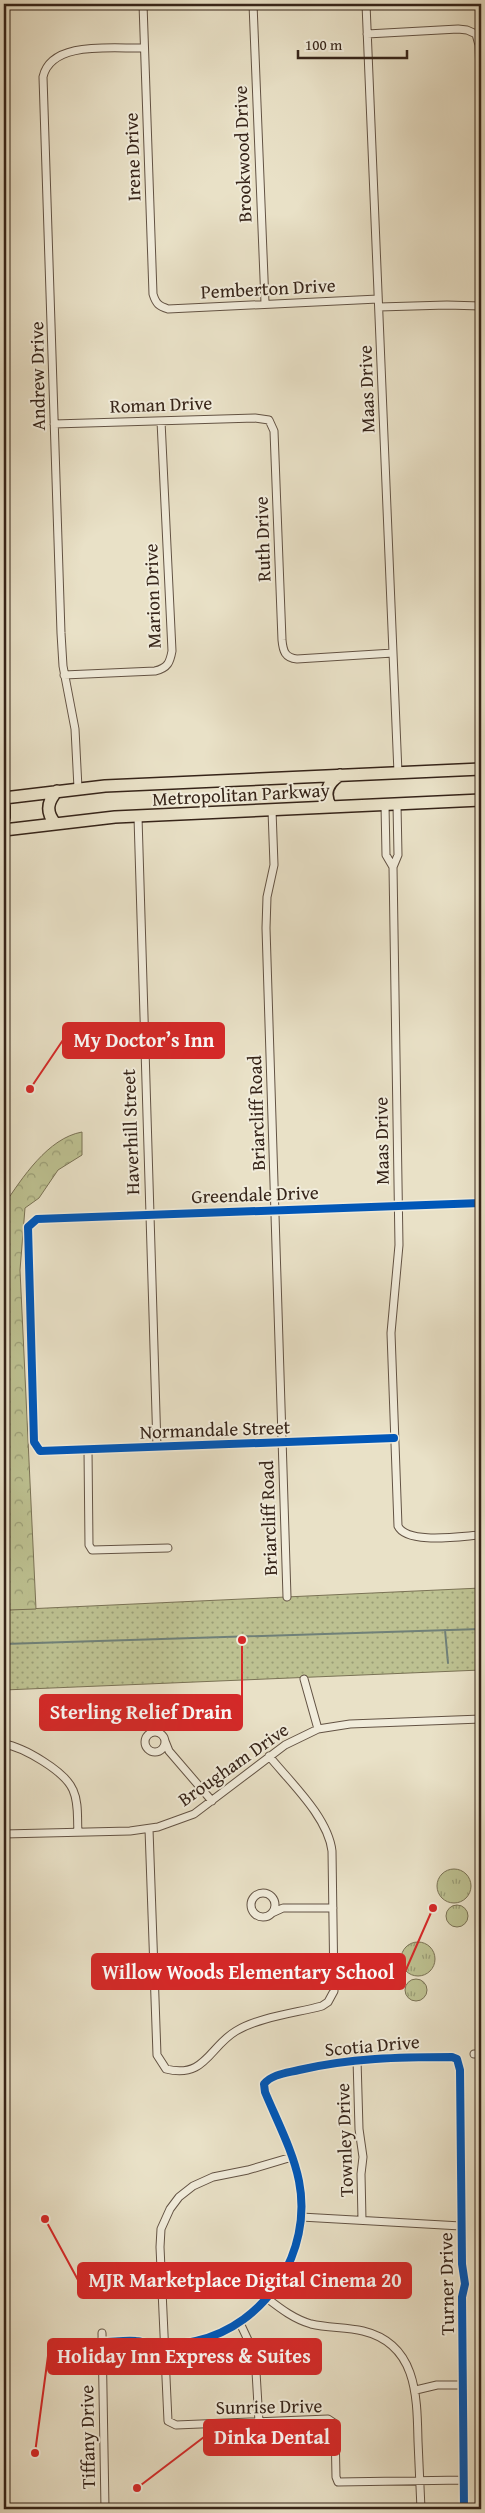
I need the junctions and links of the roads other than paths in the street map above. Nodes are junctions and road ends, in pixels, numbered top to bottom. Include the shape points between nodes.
1 (142, 4) edge
2 (253, 4) edge
3 (366, 4) edge
4 (367, 34) junction
5 (144, 48) junction
6 (481, 104) edge
7 (265, 303) junction
8 (378, 303) junction
9 (159, 306) joint
10 (481, 306) edge
11 (269, 420) joint
12 (161, 421) junction
13 (54, 424) junction
14 (393, 653) junction
15 (64, 675) junction
16 (481, 769) edge
17 (398, 773) junction
18 (340, 775) junction
19 (78, 788) junction
20 (57, 791) junction
21 (4, 798) edge
22 (481, 800) edge
23 (397, 804) junction
24 (385, 805) junction
25 (4, 806) edge
26 (331, 807) junction
27 (272, 810) junction
28 (138, 817) junction
29 (4, 818) edge
30 (55, 823) junction
31 (4, 830) edge
32 (392, 867) junction
33 (481, 1203) edge
34 (398, 1205) junction
35 (275, 1210) junction
36 (149, 1214) junction
37 (394, 1438) junction
38 (282, 1442) junction
39 (157, 1447) junction
40 (37, 1449) joint
41 (88, 1450) junction
42 (481, 1535) edge
43 (168, 1548) dead end
44 (287, 1597) dead end
45 (304, 1679) dead end
46 (481, 1720) edge
47 (318, 1729) junction
48 (166, 1741) junction
49 (4, 1744) edge
50 (170, 1751) junction
51 (158, 1752) junction
52 (269, 1756) junction
53 (212, 1801) junction
54 (149, 1829) junction
55 (78, 1832) junction
56 (4, 1834) edge
57 (274, 1904) junction
58 (283, 1908) junction
59 (333, 1908) junction
60 (272, 1913) junction
61 (357, 2059) junction
62 (457, 2059) joint
63 (292, 2157) junction
64 (301, 2217) junction
65 (362, 2220) junction
66 (461, 2226) junction
67 (268, 2299) junction
68 (240, 2323) junction
69 (102, 2333) dead end
70 (102, 2342) junction
71 (164, 2345) junction
72 (464, 2385) junction
73 (416, 2390) junction
74 (259, 2422) junction
75 (464, 2480) junction
76 (419, 2482) junction
77 (105, 2509) edge
78 (420, 2509) edge
79 (464, 2509) edge

1 - 5 street, Irene Drive
2 - 7 street, Brookwood Drive
3 - 4 street, Maas Drive
4 - 6 street via 458,29 476,34
4 - 8 street, Maas Drive
5 - 9 street, Irene Drive via 153,294
5 - 13 street, Andrew Drive via 66,52 56,56 44,72
7 - 8 street, Pemberton Drive
7 - 9 street, Pemberton Drive via 168,309
8 - 10 street, Pemberton Drive
8 - 14 street, Maas Drive
11 - 12 street, Roman Drive
11 - 14 street, Ruth Drive via 274,431 282,640 287,656 297,659
12 - 13 street, Roman Drive
12 - 15 street, Marion Drive via 170,660 164,668 155,671
13 - 15 street, Andrew Drive
14 - 17 street, Maas Drive
15 - 19 street, Andrew Drive via 74,721
16 - 17 main road, Metropolitan Parkway
17 - 18 main road, Metropolitan Parkway
18 - 19 main road, Metropolitan Parkway
18 - 26 main road via 327,790
19 - 20 main road, Metropolitan Parkway
20 - 21 main road, Metropolitan Parkway
20 - 30 main road via 48,808
22 - 23 main road, Metropolitan Parkway
23 - 24 main road, Metropolitan Parkway
23 - 32 street, Maas Drive via 398,855
24 - 26 main road, Metropolitan Parkway
24 - 32 street, Maas Drive via 386,855
25 - 29 main road
26 - 27 main road, Metropolitan Parkway
27 - 28 main road, Metropolitan Parkway
27 - 35 street, Briarcliff Road via 274,865 266,919
28 - 30 main road, Metropolitan Parkway
28 - 36 street, Haverhill Street
30 - 31 main road, Metropolitan Parkway
32 - 34 street, Maas Drive
33 - 34 street, Greendale Drive
34 - 35 street, Greendale Drive
34 - 37 street, Maas Drive via 398,1254 391,1315
35 - 36 street, Greendale Drive
35 - 38 street, Briarcliff Road
36 - 39 street, Haverhill Street
36 - 40 street, Greendale Drive via 30,1223 30,1327 34,1442
37 - 38 street, Normandale Street
37 - 42 street, Maas Drive via 398,1522 402,1532 415,1537
38 - 39 street, Normandale Street
38 - 44 street, Briarcliff Road
39 - 41 street, Normandale Street
40 - 41 street, Normandale Street via 44,1452
41 - 43 street via 89,1544 92,1550
45 - 47 street
46 - 47 street, Brougham Drive via 350,1724
47 - 52 street, Brougham Drive
48 - 50 street
48 - 51 street
48 - 51 street via 157,1732 150,1732 146,1737 148,1750
49 - 55 street via 34,1756 70,1784 77,1804
50 - 51 street
50 - 53 street
52 - 53 street, Brougham Drive
52 - 59 street via 329,1834
53 - 54 street, Brougham Drive via 182,1820
54 - 55 street, Brougham Drive
54 - 59 street via 156,2047 159,2062 166,2069 175,2072 195,2068 243,2028 328,2002 334,1991
55 - 56 street, Brougham Drive
57 - 58 street
57 - 60 street
57 - 60 street via 264,1892 257,1893 252,1900 254,1914 265,1917
58 - 59 street
58 - 60 street
61 - 62 street, Scotia Drive
61 - 63 street, Scotia Drive via 278,2075 264,2084
61 - 65 street, Townley Drive via 363,2152
62 - 66 street, Turner Drive via 460,2070
63 - 64 street via 300,2183
63 - 71 street via 202,2181 179,2197 170,2209 162,2229 160,2248
64 - 65 street
64 - 67 street via 296,2246 288,2266
65 - 66 street
66 - 72 street, Turner Drive via 465,2284 462,2297
67 - 68 street
67 - 73 street via 288,2314 310,2324 362,2331 378,2337 404,2360
68 - 71 street via 200,2340
68 - 74 street via 255,2355
69 - 70 street, Tiffany Drive
70 - 71 street via 135,2341
70 - 77 street, Tiffany Drive
71 - 74 street, Sunrise Drive via 167,2416 170,2422 176,2425
72 - 73 street via 437,2385
72 - 75 street, Turner Drive
73 - 76 street
74 - 76 street, Sunrise Drive via 332,2421 338,2482
75 - 76 street, Sunrise Drive
75 - 79 street, Turner Drive
76 - 78 street

